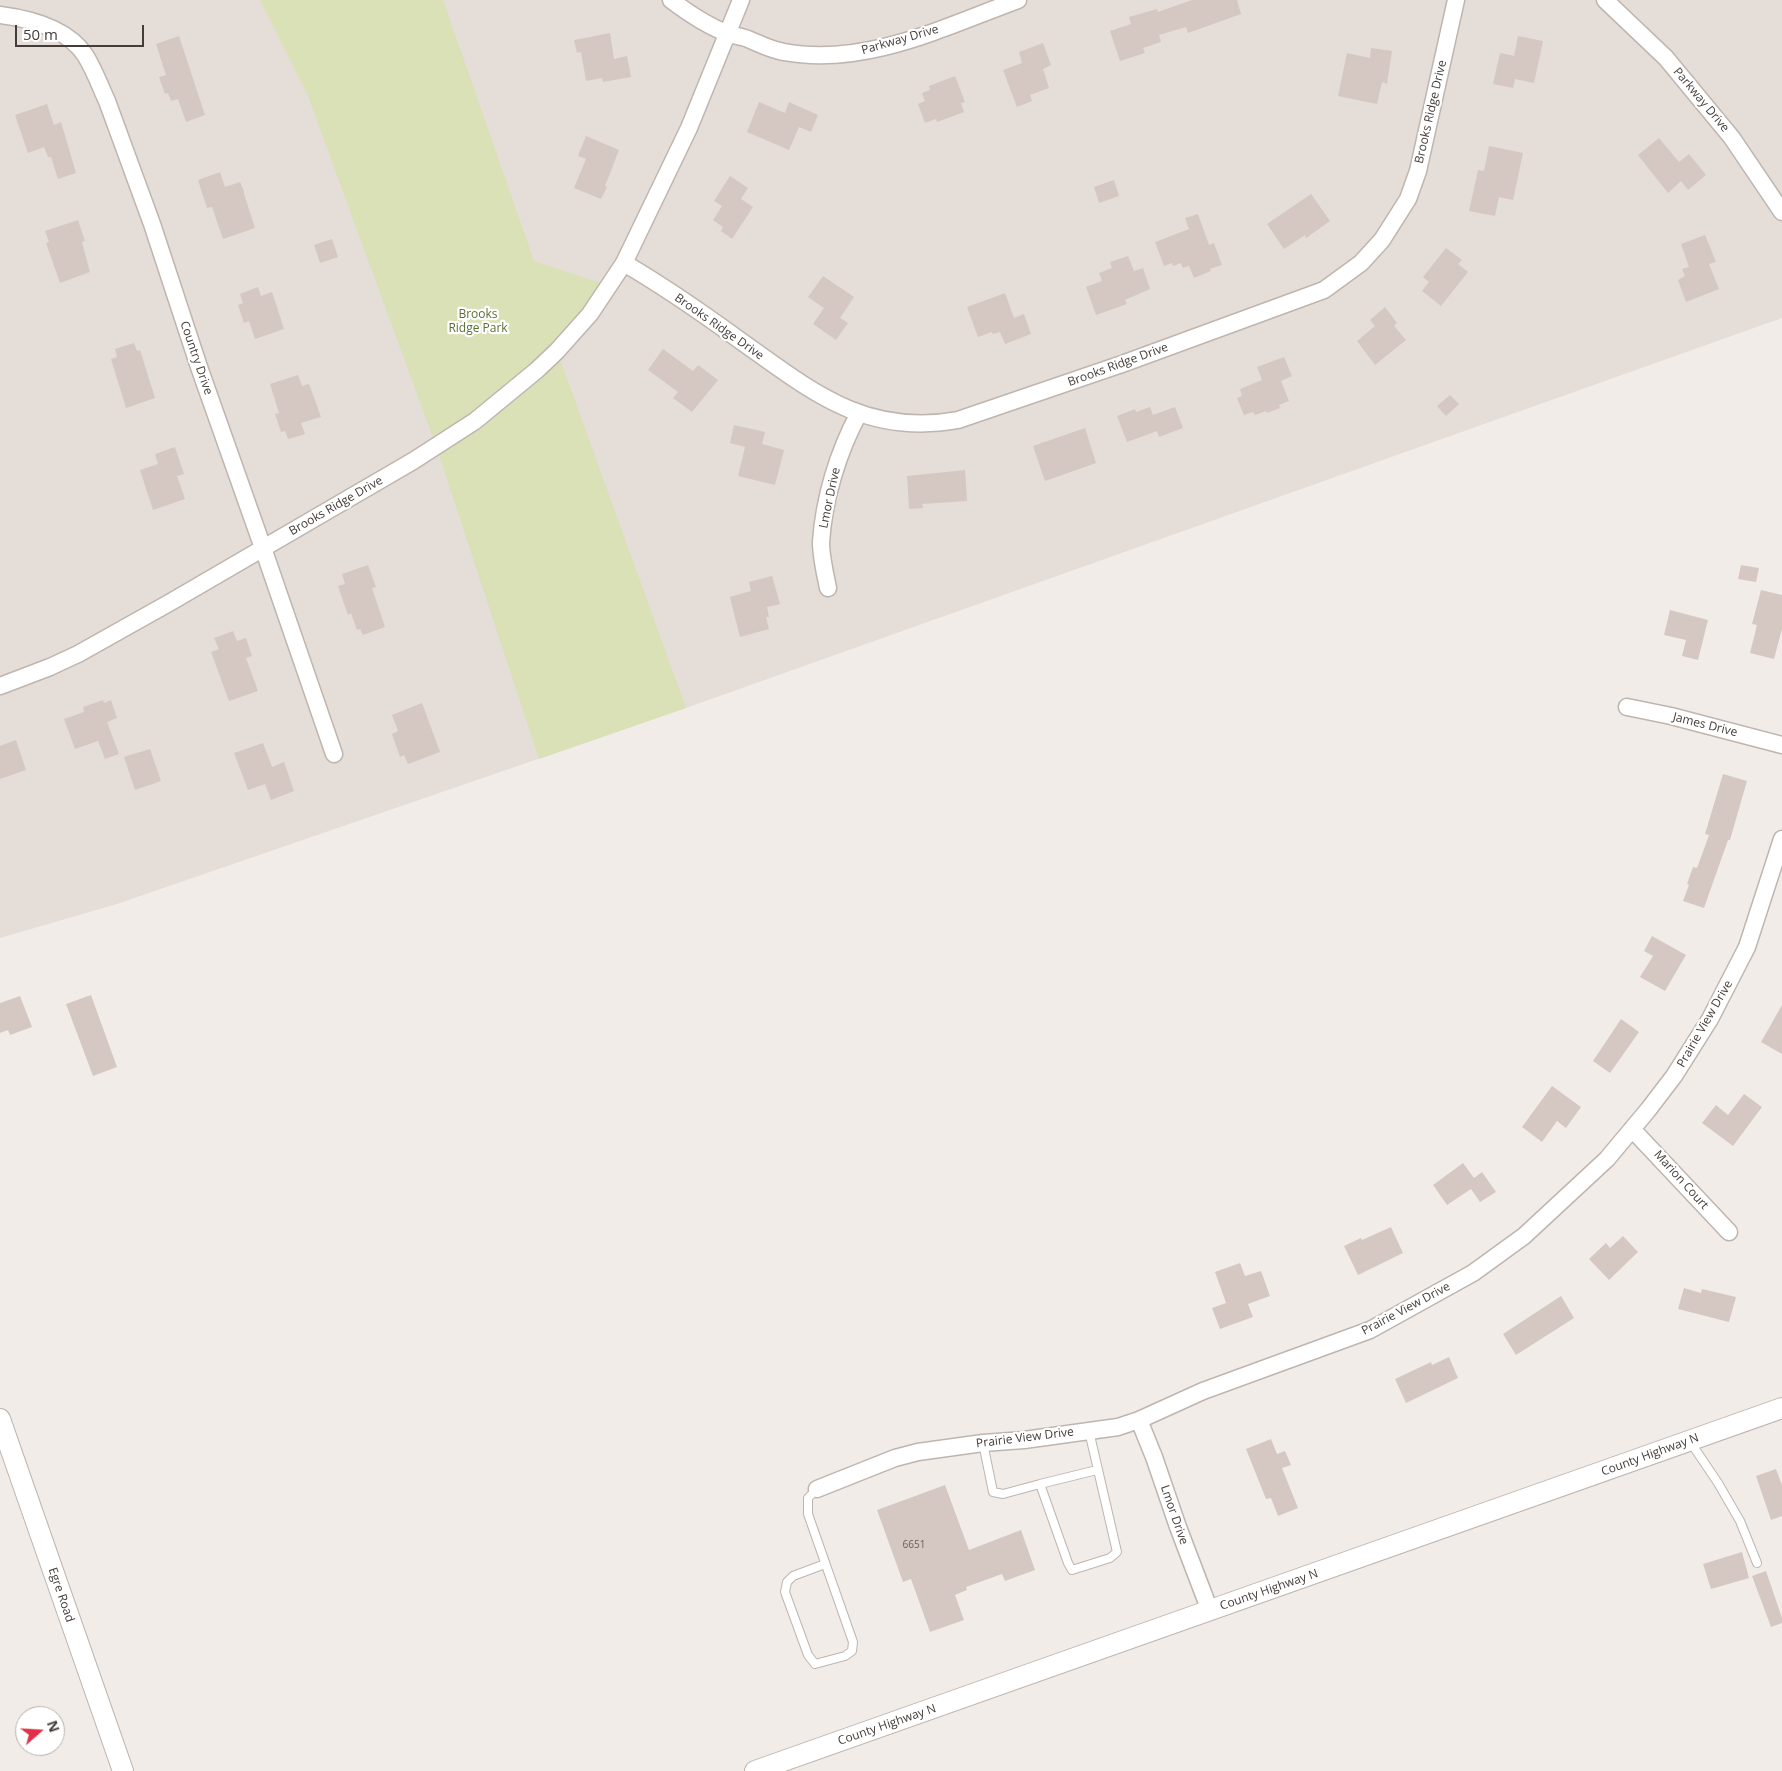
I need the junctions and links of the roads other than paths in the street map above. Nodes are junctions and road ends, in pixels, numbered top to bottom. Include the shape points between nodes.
1 (671, 0) edge
2 (742, 0) edge
3 (1018, 0) edge
4 (1456, 0) edge
5 (1605, 0) edge
6 (0, 16) edge
7 (727, 34) junction
8 (1782, 212) edge
9 (624, 263) junction
10 (859, 414) junction
11 (264, 548) junction
12 (828, 588) dead end
13 (0, 686) edge
14 (1627, 707) dead end
15 (1782, 745) edge
16 (334, 754) dead end
17 (1782, 839) edge
18 (1632, 1129) junction
19 (1729, 1232) dead end
20 (1782, 1408) edge
21 (0, 1419) edge
22 (1139, 1420) junction
23 (1089, 1431) junction
24 (1690, 1441) junction
25 (983, 1443) junction
26 (1097, 1470) junction
27 (1040, 1484) junction
28 (817, 1489) joint
29 (1757, 1563) dead end
30 (826, 1564) junction
31 (1210, 1611) junction
32 (123, 1771) edge
33 (755, 1771) edge

1 - 7 street, Parkway Drive
2 - 7 street, Brooks Ridge Drive
3 - 7 street, Parkway Drive via 865,52 816,55 783,52
4 - 10 street, Brooks Ridge Drive via 1418,171 1408,198 1400,215 1373,251 1324,290 958,420 902,424
5 - 8 street, Parkway Drive via 1672,65 1732,138
6 - 11 street, Country Drive via 50,27 72,41 84,54 98,81 152,224 199,368
7 - 9 street, Brooks Ridge Drive via 689,128
9 - 10 street, Brooks Ridge Drive via 790,377
9 - 11 street, Brooks Ridge Drive via 590,314 557,351 475,420 413,461
10 - 12 street, Lmor Drive via 846,438 828,498 821,543
11 - 13 street, Brooks Ridge Drive via 78,654
11 - 16 street, Country Drive
14 - 15 street, James Drive
17 - 18 street, Prairie View Drive via 1747,946 1729,985 1674,1076
18 - 19 street, Marion Court
18 - 22 street, Prairie View Drive via 1607,1159 1524,1236 1473,1273 1370,1330
20 - 24 street, County Highway N
21 - 32 street, Egre Road
22 - 23 street, Prairie View Drive
22 - 31 street, Lmor Drive
23 - 25 street, Prairie View Drive
23 - 26 lane
24 - 29 lane via 1740,1521
24 - 31 street, County Highway N
25 - 27 lane via 993,1492 1004,1494
25 - 28 street, Prairie View Drive via 902,1456
26 - 27 lane
26 - 27 lane via 1117,1552 1110,1558 1072,1570
28 - 30 lane via 808,1498 808,1514
30 - 30 lane via 853,1642 852,1651 845,1656 815,1664 808,1655 785,1592 787,1582 793,1576
31 - 33 street, County Highway N

